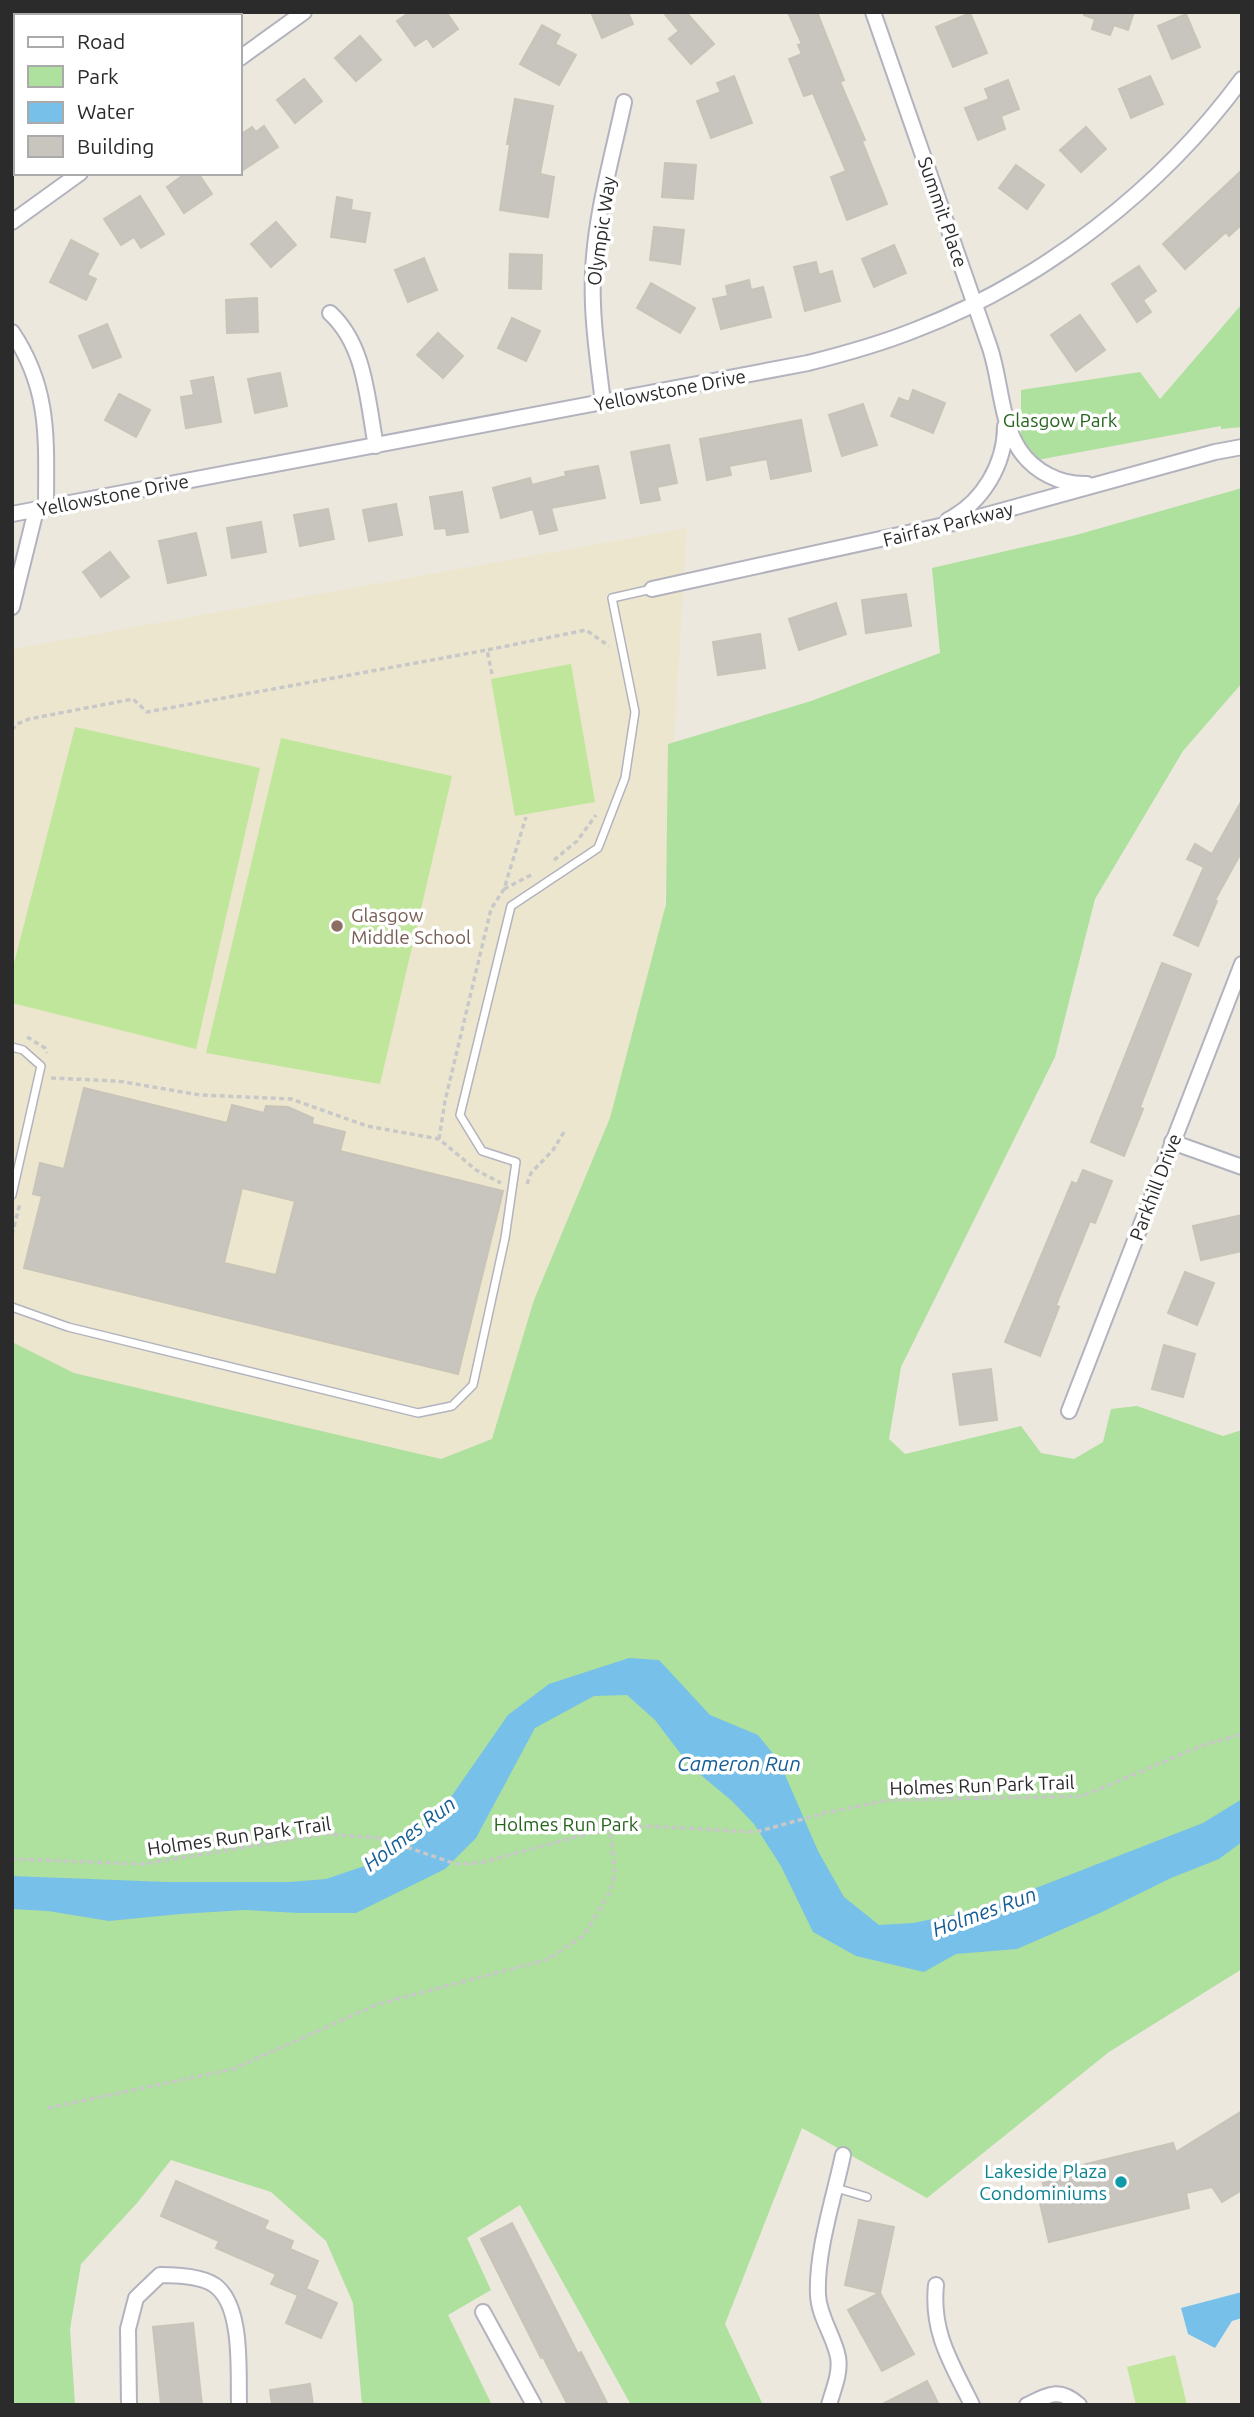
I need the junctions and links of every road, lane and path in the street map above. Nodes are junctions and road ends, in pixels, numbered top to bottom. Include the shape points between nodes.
1 (304, 12) edge
2 (873, 12) edge
3 (242, 57) edge
4 (1242, 79) edge
5 (624, 102) dead end
6 (77, 175) edge
7 (12, 222) edge
8 (974, 303) junction
9 (330, 313) dead end
10 (12, 332) edge
11 (603, 403) junction
12 (1006, 414) junction
13 (376, 446) junction
14 (1242, 447) edge
15 (1103, 484) junction
16 (41, 509) junction
17 (12, 514) edge
18 (926, 530) junction
19 (652, 589) joint
20 (12, 607) edge
21 (611, 648) dead end
22 (487, 650) junction
23 (492, 674) dead end
24 (12, 730) edge
25 (602, 808) dead end
26 (526, 817) dead end
27 (553, 861) dead end
28 (534, 873) dead end
29 (504, 889) junction
30 (1242, 964) edge
31 (12, 1046) edge
32 (48, 1078) dead end
33 (564, 1132) dead end
34 (439, 1139) junction
35 (1172, 1142) junction
36 (1242, 1167) edge
37 (500, 1183) dead end
38 (526, 1186) dead end
39 (12, 1195) edge
40 (12, 1307) edge
41 (1069, 1411) dead end
42 (1242, 1734) edge
43 (610, 1830) junction
44 (12, 1859) edge
45 (48, 2108) dead end
46 (843, 2155) dead end
47 (836, 2188) junction
48 (867, 2197) dead end
49 (936, 2285) dead end
50 (483, 2312) dead end
51 (129, 2405) edge
52 (239, 2405) edge
53 (534, 2405) edge
54 (829, 2405) edge
55 (972, 2405) edge
56 (1027, 2405) edge
57 (1079, 2405) edge

1 - 3 street
2 - 8 street, Summit Place
4 - 8 street, Yellowstone Drive via 1191,141 1096,227
5 - 11 street, Olympic Way via 593,271
6 - 7 street
8 - 11 street, Yellowstone Drive via 863,349
8 - 12 street, Summit Place
9 - 13 street via 350,336 358,355
10 - 16 street via 42,396 46,424
11 - 13 street, Yellowstone Drive
12 - 15 street, Summit Place via 1010,433 1033,465 1067,483
12 - 18 street, Summit Place via 1001,458 991,479 960,513
13 - 16 street, Yellowstone Drive
14 - 15 street, Fairfax Parkway
15 - 18 street, Fairfax Parkway
16 - 17 street, Yellowstone Drive
16 - 20 street
18 - 19 street, Fairfax Parkway
19 - 40 lane via 612,598 635,712 625,778 598,848 511,906 460,1115 482,1151 516,1162 505,1238 473,1385 452,1406 418,1413 68,1327
21 - 22 path via 586,630
22 - 23 path
22 - 24 path via 147,712 132,699 29,719
25 - 27 path via 577,841
26 - 29 path
28 - 29 path
29 - 34 path via 491,909
30 - 35 street, Parkhill Drive
31 - 39 lane via 23,1049 41,1066
32 - 34 path via 118,1081 200,1095 291,1099 367,1126
33 - 38 path
34 - 37 path
35 - 36 street
35 - 41 street, Parkhill Drive
42 - 43 path, Holmes Run Park Trail via 1201,1746 1083,1796 888,1800 756,1832 647,1826
43 - 44 path, Holmes Run Park Trail via 480,1863 456,1864 380,1838 325,1834 143,1864
43 - 45 path via 615,1872 610,1892 584,1935 549,1959 378,2004 233,2069
46 - 47 street
47 - 48 lane
47 - 54 street via 818,2297 838,2356
49 - 55 street via 936,2322 942,2345
50 - 53 street
51 - 52 street via 128,2329 136,2298 160,2275 186,2275 217,2286 231,2306
56 - 57 street via 1051,2394 1065,2394

